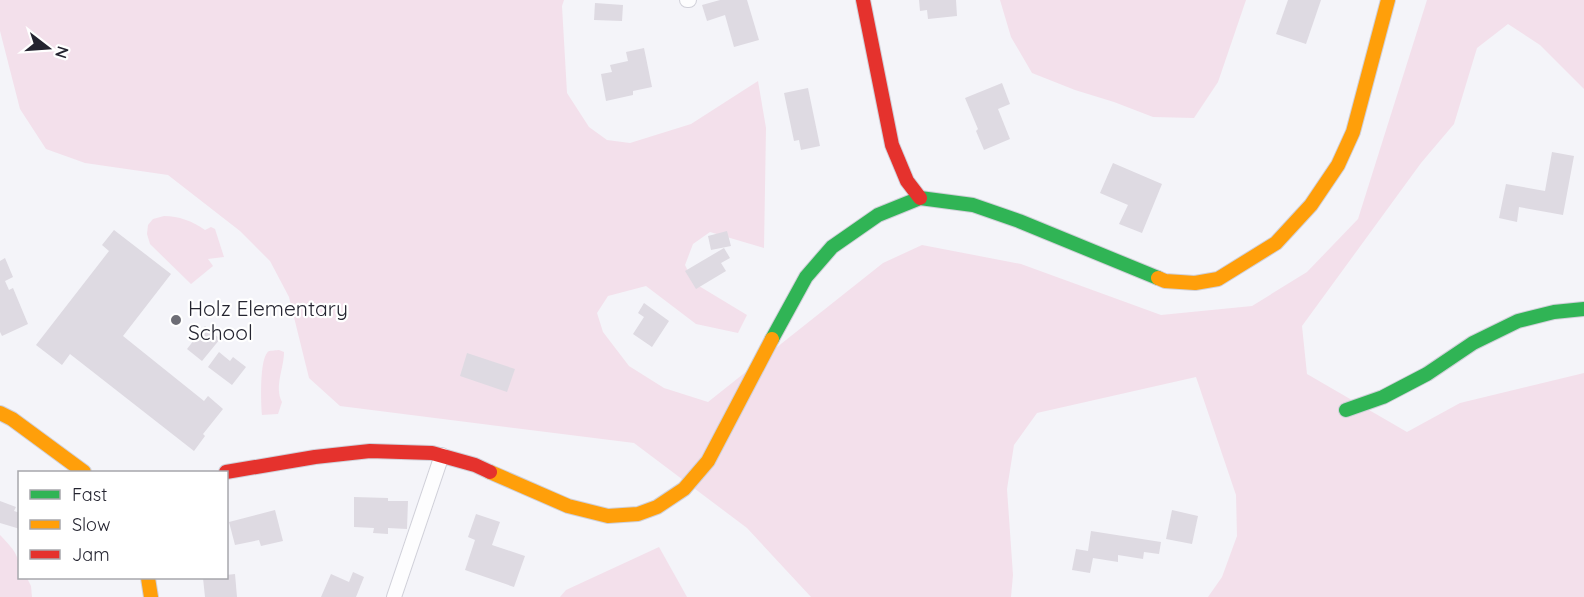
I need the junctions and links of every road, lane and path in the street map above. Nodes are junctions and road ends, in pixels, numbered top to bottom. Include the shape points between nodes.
1 (863, 0) edge
2 (1388, 0) edge
3 (920, 198) junction
4 (1584, 309) edge
5 (1346, 410) dead end
6 (0, 413) edge
7 (442, 455) junction
8 (83, 471) edge
9 (228, 471) edge
10 (148, 579) edge
11 (151, 597) edge
12 (394, 597) edge

1 - 3 street via 892,145 907,181
2 - 3 street via 1353,132 1338,165 1311,205 1276,243 1218,279 1196,283 1165,281 973,205
3 - 7 street via 878,215 832,247 806,277 708,461 684,489 657,507 638,514 608,516 568,506 475,465
4 - 5 street via 1518,321 1383,397
6 - 8 street
7 - 9 street via 370,451
7 - 12 street
10 - 11 street

